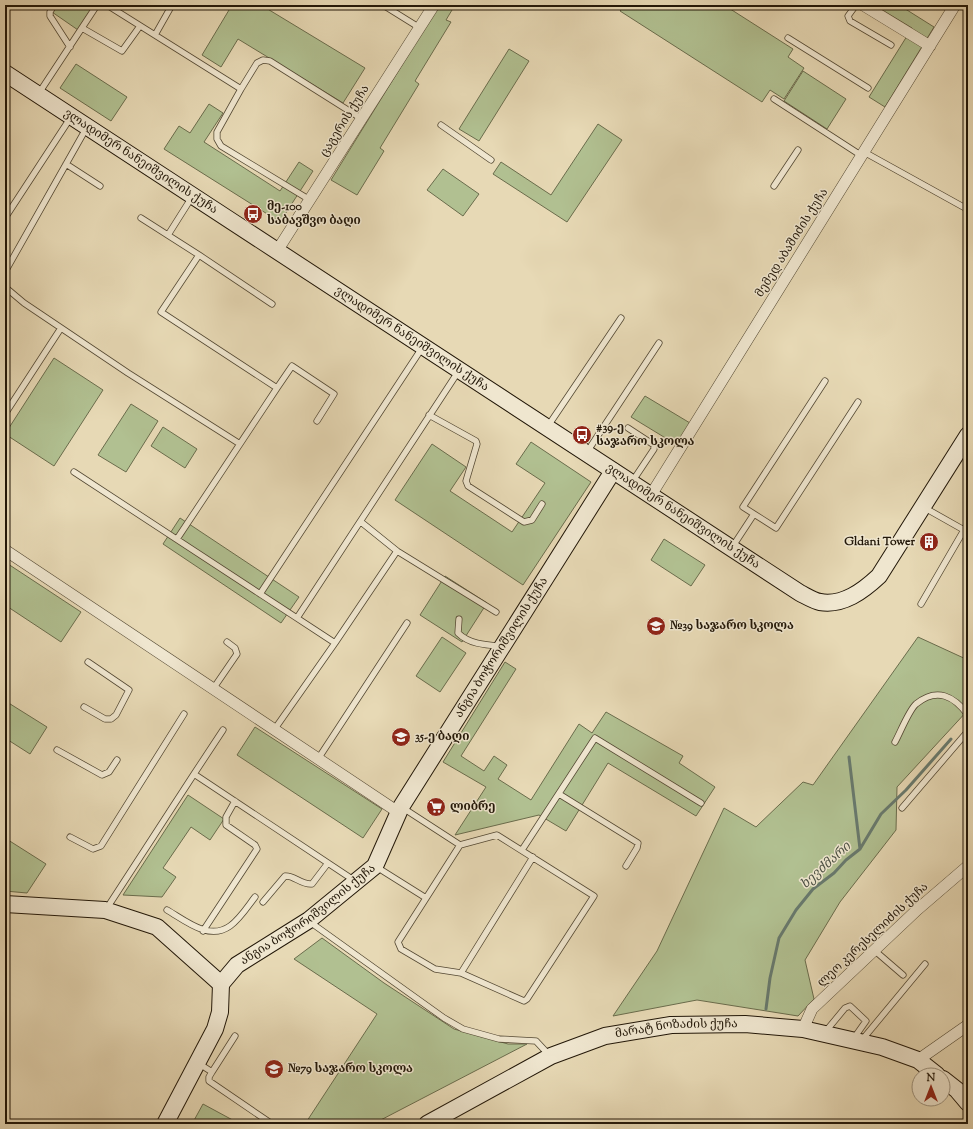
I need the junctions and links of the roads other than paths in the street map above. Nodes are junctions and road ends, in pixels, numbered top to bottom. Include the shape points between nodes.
1 (54, 5) edge
2 (97, 5) edge
3 (107, 5) edge
4 (172, 5) edge
5 (383, 5) edge
6 (434, 5) edge
7 (856, 5) edge
8 (863, 5) edge
9 (955, 5) edge
10 (140, 26) junction
11 (82, 28) junction
12 (420, 28) junction
13 (155, 35) junction
14 (788, 38) dead end
15 (891, 45) dead end
16 (930, 46) junction
17 (70, 48) junction
18 (5, 73) edge
19 (868, 88) dead end
20 (241, 89) junction
21 (38, 95) junction
22 (774, 99) dead end
23 (71, 116) junction
24 (362, 119) junction
25 (441, 125) dead end
26 (87, 127) junction
27 (798, 150) dead end
28 (863, 154) junction
29 (491, 160) dead end
30 (66, 164) junction
31 (100, 186) dead end
32 (774, 186) dead end
33 (193, 196) junction
34 (310, 200) junction
35 (968, 209) edge
36 (5, 218) edge
37 (141, 218) dead end
38 (168, 235) junction
39 (277, 251) junction
40 (199, 256) junction
41 (5, 272) edge
42 (5, 287) edge
43 (272, 304) dead end
44 (621, 318) dead end
45 (61, 328) junction
46 (659, 342) dead end
47 (423, 346) junction
48 (460, 370) junction
49 (825, 381) dead end
50 (277, 388) junction
51 (858, 402) dead end
52 (5, 414) edge
53 (429, 415) junction
54 (317, 421) dead end
55 (548, 427) junction
56 (628, 428) dead end
57 (968, 435) edge
58 (240, 444) junction
59 (586, 453) junction
60 (613, 470) junction
61 (74, 472) dead end
62 (632, 483) junction
63 (651, 495) junction
64 (542, 504) dead end
65 (923, 507) junction
66 (754, 514) junction
67 (360, 522) junction
68 (968, 523) edge
69 (964, 530) junction
70 (177, 539) junction
71 (731, 548) junction
72 (5, 550) edge
73 (397, 551) junction
74 (260, 594) junction
75 (921, 604) dead end
76 (496, 612) dead end
77 (297, 618) junction
78 (459, 619) dead end
79 (407, 623) dead end
80 (227, 642) dead end
81 (334, 643) junction
82 (502, 646) junction
83 (88, 662) dead end
84 (213, 689) junction
85 (84, 707) dead end
86 (184, 714) dead end
87 (968, 715) edge
88 (223, 730) dead end
89 (274, 730) junction
90 (968, 731) edge
91 (895, 742) dead end
92 (56, 750) dead end
93 (318, 759) junction
94 (117, 760) dead end
95 (194, 774) junction
96 (559, 794) junction
97 (235, 801) junction
98 (701, 803) dead end
99 (902, 808) dead end
100 (399, 810) junction
101 (70, 837) dead end
102 (460, 845) junction
103 (522, 850) junction
104 (533, 857) junction
105 (328, 863) junction
106 (375, 866) junction
107 (626, 866) dead end
108 (968, 866) edge
109 (356, 882) junction
110 (255, 897) dead end
111 (426, 898) junction
112 (263, 902) dead end
113 (5, 904) edge
114 (105, 910) junction
115 (167, 910) dead end
116 (308, 920) junction
117 (203, 931) junction
118 (874, 950) junction
119 (925, 964) dead end
120 (461, 973) junction
121 (903, 975) dead end
122 (221, 984) junction
123 (968, 1025) edge
124 (803, 1029) junction
125 (824, 1034) junction
126 (235, 1036) dead end
127 (856, 1041) junction
128 (551, 1056) junction
129 (918, 1060) junction
130 (197, 1063) junction
131 (927, 1067) edge
132 (212, 1072) junction
133 (951, 1086) edge
134 (968, 1103) edge
135 (165, 1124) edge
136 (272, 1124) edge
137 (427, 1124) edge

1 - 17 lane via 50,16
2 - 11 lane
3 - 10 lane
4 - 13 lane
5 - 12 lane
6 - 12 street, ცაგერის ქუჩა
7 - 15 lane via 848,16 850,21
8 - 16 street
9 - 16 street, მემედ აბაშიძის ქუჩა
10 - 11 lane via 122,51
10 - 13 lane
11 - 17 lane
12 - 24 street, ცაგერის ქუჩა
13 - 20 lane
14 - 19 lane
16 - 28 street, მემედ აბაშიძის ქუჩა
17 - 21 lane
18 - 21 street, ვლადიმერ ნანეიშვილის ქუჩა
20 - 24 lane via 257,63 263,60 270,61
20 - 34 lane via 217,132 221,146
21 - 23 street, ვლადიმერ ნანეიშვილის ქუჩა
22 - 28 lane
23 - 26 street, ვლადიმერ ნანეიშვილის ქუჩა
23 - 36 lane
24 - 34 street, ცაგერის ქუჩა
25 - 29 lane
26 - 30 lane
26 - 33 street, ვლადიმერ ნანეიშვილის ქუჩა
27 - 32 lane
28 - 35 lane
28 - 63 street, მემედ აბაშიძის ქუჩა
30 - 31 lane
30 - 41 lane
33 - 38 lane
33 - 39 street, ვლადიმერ ნანეიშვილის ქუჩა
34 - 39 street, ცაგერის ქუჩა
37 - 38 lane
38 - 40 lane
39 - 47 street, ვლადიმერ ნანეიშვილის ქუჩა
40 - 43 lane
40 - 50 lane via 161,312
42 - 45 lane
44 - 55 lane
45 - 52 lane
45 - 58 lane
46 - 59 lane
47 - 48 street, ვლადიმერ ნანეიშვილის ქუჩა
47 - 74 lane
48 - 53 lane
48 - 55 street, ვლადიმერ ნანეიშვილის ქუჩა
49 - 66 lane via 743,507
50 - 54 lane via 292,366 334,394
50 - 58 lane
51 - 66 lane via 776,528
53 - 64 lane via 476,441 466,481 468,486 524,522 532,520
53 - 67 lane
55 - 59 street, ვლადიმერ ნანეიშვილის ქუჩა
56 - 62 lane via 654,445 654,449
57 - 65 street
58 - 70 lane
59 - 60 street, ვლადიმერ ნანეიშვილის ქუჩა
60 - 62 street, ვლადიმერ ნანეიშვილის ქუჩა
60 - 82 street, ანგია ბოჭორიშვილის ქუჩა
61 - 70 lane
62 - 63 street, ვლადიმერ ნანეიშვილის ქუჩა
63 - 71 street, ვლადიმერ ნანეიშვილის ქუჩა
65 - 69 lane
65 - 71 street, ვლადიმერ ნანეიშვილის ქუჩა via 879,576 867,588 842,600 820,602 800,593
66 - 71 lane
67 - 73 lane
67 - 77 lane
68 - 69 lane
69 - 75 lane
70 - 74 lane
72 - 84 street
73 - 76 lane
73 - 81 lane
74 - 77 lane
77 - 81 lane
78 - 82 lane via 458,633 463,637 486,645
79 - 93 lane
80 - 84 lane via 235,648 237,654
81 - 89 lane
82 - 100 street, ანგია ბოჭორიშვილის ქუჩა
83 - 85 lane via 129,690 116,715 111,719 105,719
84 - 89 street
86 - 101 lane via 101,846 93,849
87 - 91 lane via 947,695 927,698 915,705
88 - 95 lane
89 - 93 street
90 - 99 lane
92 - 94 lane via 102,775 109,772
93 - 100 street
95 - 97 lane
95 - 114 lane
96 - 98 lane via 595,738
96 - 103 lane
96 - 107 lane via 638,843 638,848
97 - 105 lane
97 - 117 lane via 226,817 226,825 257,849
100 - 102 lane
100 - 106 street, ანგია ბოჭორიშვილის ქუჩა
102 - 103 lane via 497,836
102 - 111 lane
103 - 104 lane
104 - 120 lane
104 - 120 lane via 594,896 527,999 521,1000
105 - 109 lane
105 - 112 lane via 312,884 285,876
106 - 109 street, ანგია ბოჭორიშვილის ქუჩა
106 - 111 lane
108 - 118 street, ლეო კერესელიძის ქუჩა
109 - 116 street, ანგია ბოჭორიშვილის ქუჩა
110 - 117 lane via 231,926 213,932
111 - 120 lane via 400,939 399,946 435,969
113 - 114 street
114 - 122 street via 157,927
115 - 117 lane
116 - 122 street, ანგია ბოჭორიშვილის ქუჩა via 237,965
116 - 128 lane via 463,1029 499,1039 536,1042
118 - 121 lane
118 - 124 street, ლეო კერესელიძის ქუჩა via 812,1009
119 - 127 lane
122 - 130 street via 219,1018
123 - 129 street
124 - 125 street, მარატ ნოზაძის ქუჩა
124 - 128 street, მარატ ნოზაძის ქუჩა via 745,1024 671,1025 605,1036
125 - 127 street, მარატ ნოზაძის ქუჩა
125 - 127 lane via 845,1008 850,1006 866,1021
126 - 132 lane
127 - 129 street, მარატ ნოზაძის ქუჩა
128 - 137 street, მარატ ნოზაძის ქუჩა
129 - 131 street, მარატ ნოზაძის ქუჩა
130 - 132 lane
130 - 135 street
132 - 136 lane via 209,1081
133 - 134 street

